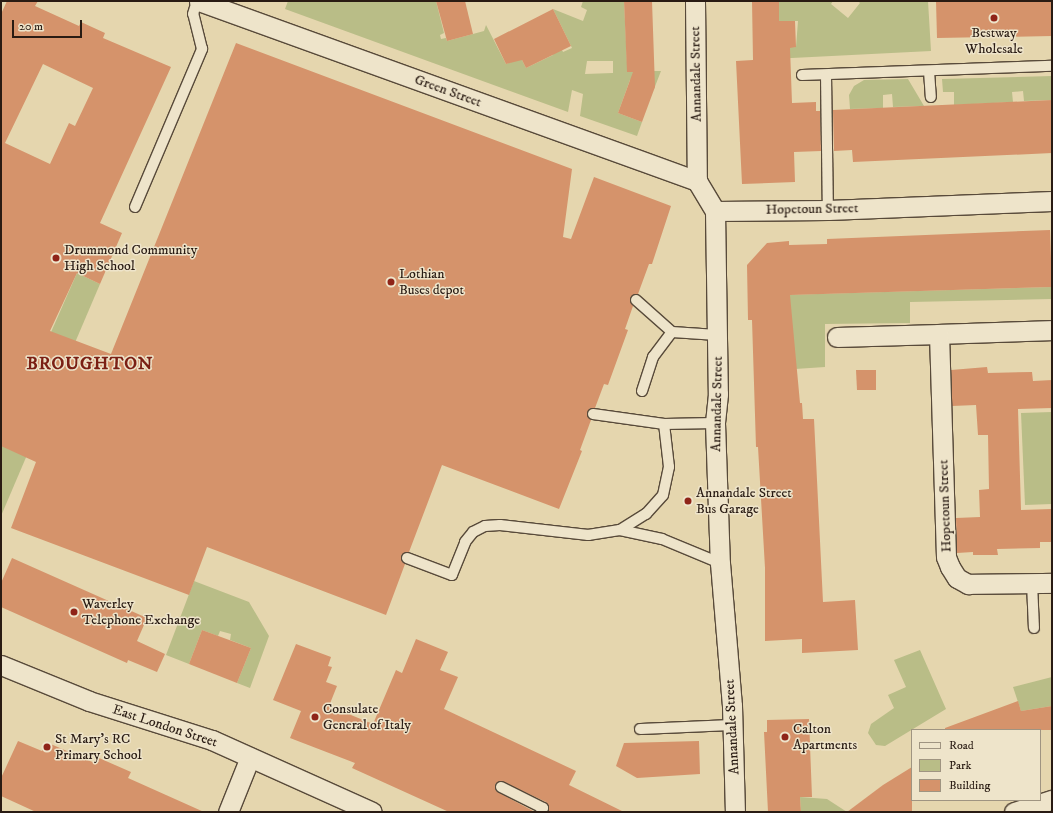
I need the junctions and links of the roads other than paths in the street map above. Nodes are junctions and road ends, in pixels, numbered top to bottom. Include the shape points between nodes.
1 (198, 1) edge
2 (695, 1) edge
3 (1052, 66) edge
4 (929, 71) junction
5 (826, 74) junction
6 (802, 75) dead end
7 (931, 97) dead end
8 (697, 180) junction
9 (1052, 201) edge
10 (135, 207) dead end
11 (828, 210) junction
12 (715, 211) junction
13 (636, 300) dead end
14 (1052, 330) edge
15 (672, 332) junction
16 (939, 334) junction
17 (717, 335) junction
18 (837, 338) dead end
19 (642, 391) dead end
20 (593, 414) dead end
21 (715, 423) junction
22 (664, 424) junction
23 (620, 530) junction
24 (407, 558) dead end
25 (720, 563) junction
26 (1052, 582) edge
27 (1032, 583) junction
28 (1034, 628) dead end
29 (1, 665) edge
30 (732, 725) junction
31 (640, 728) dead end
32 (250, 757) junction
33 (502, 787) dead end
34 (1052, 800) edge
35 (228, 812) edge
36 (372, 812) edge
37 (541, 812) edge
38 (735, 812) edge
39 (1014, 812) edge

1 - 8 street, Green Street
1 - 10 lane via 193,14 202,49
2 - 8 street, Annandale Street
3 - 4 lane
4 - 5 lane
4 - 7 lane
5 - 6 lane
5 - 11 lane
8 - 12 street, Annandale Street
9 - 11 street, Hopetoun Street
11 - 12 street, Hopetoun Street
12 - 17 street, Annandale Street
13 - 15 lane
14 - 16 street
15 - 17 lane
15 - 19 lane via 653,357
16 - 18 street
16 - 27 street, Hopetoun Street via 946,557 957,578 968,584
17 - 21 street, Annandale Street via 718,394
20 - 22 lane
21 - 22 lane
21 - 25 street, Annandale Street
22 - 23 lane via 668,467 663,495 646,514
23 - 24 lane via 588,535 485,526 473,532 465,542 452,575
23 - 25 lane via 662,539
25 - 30 street, Annandale Street
26 - 27 street, Hopetoun Street
27 - 28 lane
29 - 32 street, East London Street via 89,701 184,730
30 - 31 lane
30 - 38 street, Annandale Street
32 - 35 street
32 - 36 street, East London Street
33 - 37 lane via 543,808
34 - 39 street

